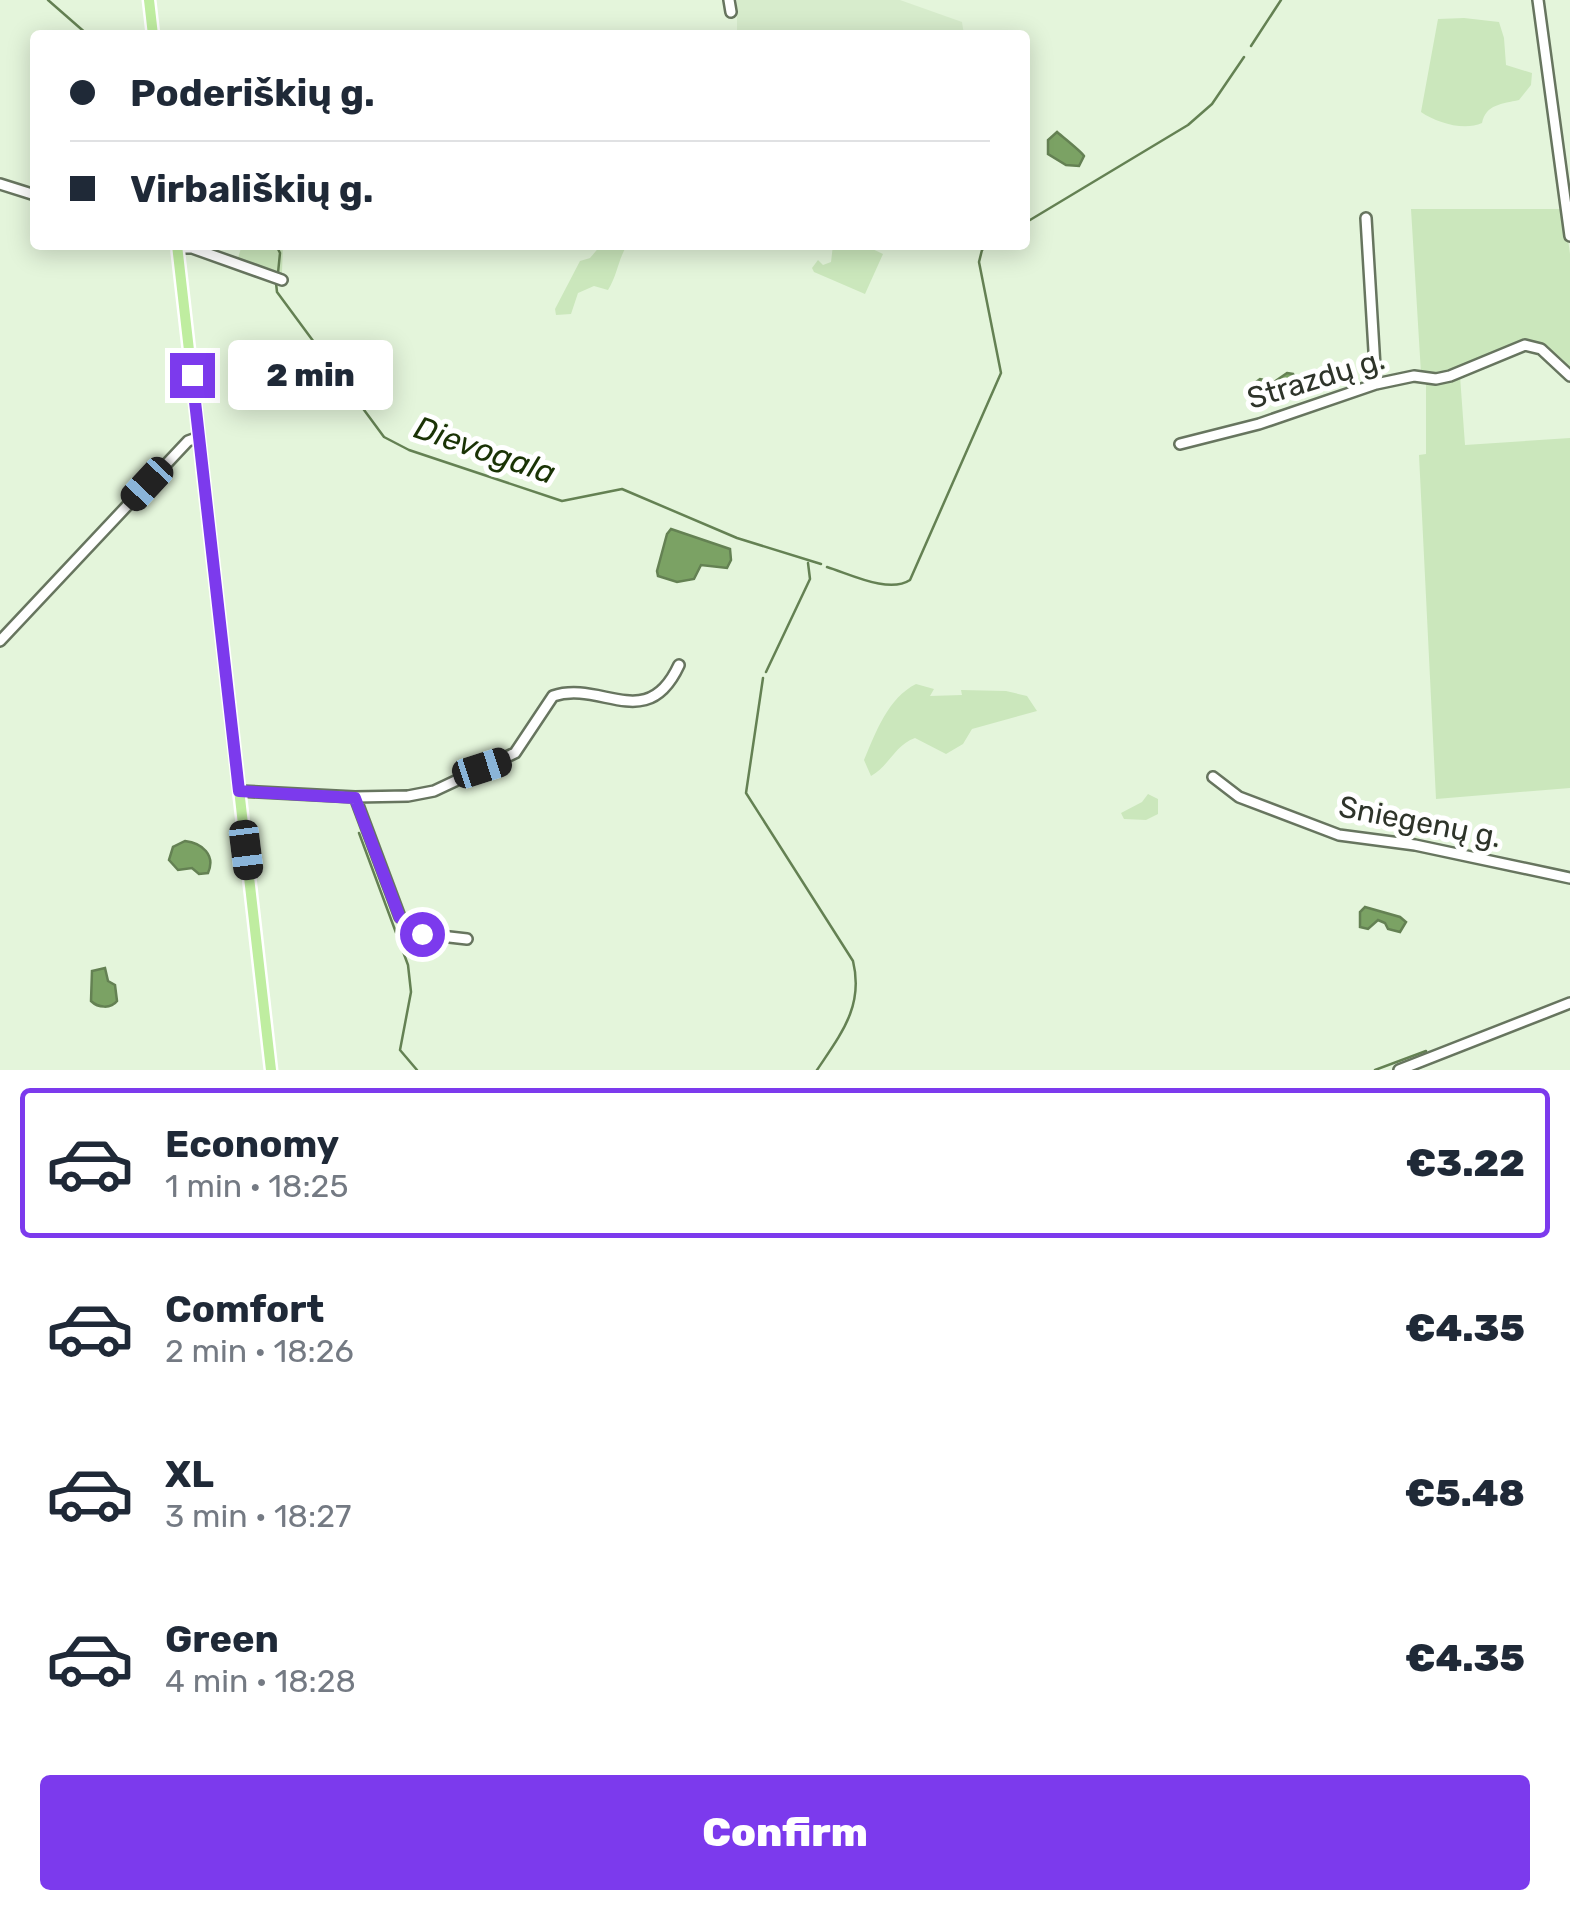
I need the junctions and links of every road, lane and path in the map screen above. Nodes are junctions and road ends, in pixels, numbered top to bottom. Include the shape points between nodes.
1 (150, 0) edge
2 (729, 0) edge
3 (1538, 0) edge
4 (731, 12) dead end
5 (153, 30) edge
6 (0, 184) edge
7 (30, 193) edge
8 (1366, 218) dead end
9 (1570, 236) edge
10 (177, 250) edge
11 (198, 250) edge
12 (282, 280) dead end
13 (1570, 376) edge
14 (1376, 384) junction
15 (199, 437) junction
16 (1180, 444) dead end
17 (0, 641) edge
18 (679, 665) dead end
19 (1213, 777) dead end
20 (239, 791) junction
21 (355, 798) junction
22 (1570, 878) edge
23 (467, 940) dead end
24 (1570, 1003) edge
25 (271, 1070) edge
26 (1399, 1070) edge

1 - 5 main road
2 - 4 street
3 - 9 street
6 - 7 street
8 - 14 street
10 - 15 main road
11 - 12 street
13 - 14 street, Strazdų g. via 1541,349 1525,345 1450,376
14 - 16 street, Strazdų g.
15 - 17 street via 188,441
15 - 20 main road
18 - 21 street via 664,688 645,700 553,696 515,753 434,791
19 - 22 street, Sniegenų g. via 1239,797 1338,835
20 - 21 street
20 - 25 main road
21 - 23 street via 400,918 422,934
24 - 26 street

